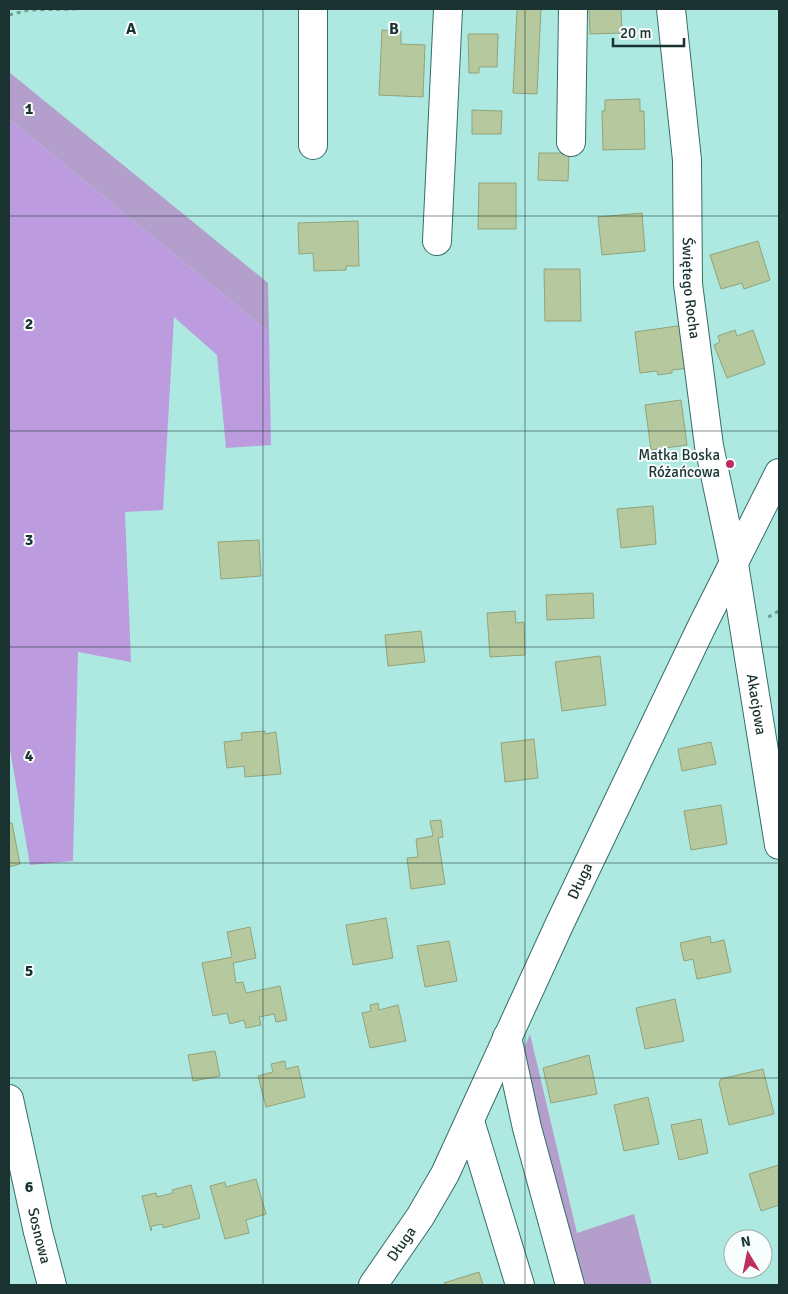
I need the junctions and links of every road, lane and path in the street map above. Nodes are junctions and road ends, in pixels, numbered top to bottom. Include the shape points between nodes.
1 (77, 9) edge
2 (313, 9) edge
3 (448, 9) edge
4 (574, 9) edge
5 (671, 9) edge
6 (9, 15) edge
7 (572, 142) dead end
8 (313, 145) dead end
9 (437, 241) dead end
10 (779, 473) edge
11 (734, 564) junction
12 (772, 757) edge
13 (779, 845) edge
14 (507, 1037) junction
15 (9, 1099) edge
16 (470, 1121) junction
17 (52, 1285) edge
18 (373, 1285) edge
19 (520, 1285) edge
20 (570, 1285) edge

1 - 6 path via 28,10
2 - 8 street
3 - 9 street
4 - 7 street
5 - 11 street, Świętego Rocha via 686,143 688,284 709,446
10 - 11 street, Długa
11 - 12 street, Akacjowa
11 - 14 street, Długa
12 - 13 street, Akacjowa
14 - 16 street, Długa
14 - 20 street via 527,1128
15 - 17 street, Sosnowa
16 - 18 street, Długa via 420,1217
16 - 19 street

